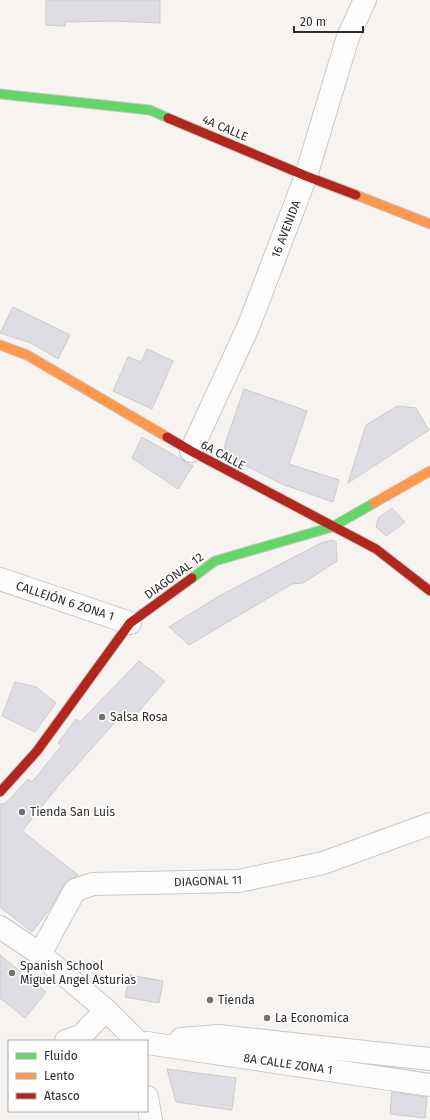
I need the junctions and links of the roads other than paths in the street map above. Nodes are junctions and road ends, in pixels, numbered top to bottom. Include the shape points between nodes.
1 (365, 0) edge
2 (0, 94) edge
3 (306, 176) junction
4 (430, 224) edge
5 (0, 345) edge
6 (191, 451) junction
7 (430, 471) edge
8 (332, 527) junction
9 (0, 579) edge
10 (430, 591) edge
11 (130, 623) junction
12 (0, 792) edge
13 (430, 824) edge
14 (0, 927) edge
15 (40, 954) junction
16 (106, 1010) junction
17 (69, 1040) edge
18 (136, 1040) edge
19 (148, 1042) edge
20 (148, 1042) edge
21 (430, 1059) edge
22 (430, 1085) edge
23 (148, 1103) edge
24 (151, 1120) edge

1 - 3 street, 16 AVENIDA via 348,37
2 - 3 main road, 4A CALLE via 150,110
3 - 4 main road, 4A CALLE
3 - 6 street, 16 AVENIDA via 249,325
5 - 6 main road, 6A CALLE via 27,356
6 - 8 main road, 6A CALLE
7 - 8 main road, DIAGONAL 12
8 - 10 main road, 6A CALLE via 376,549
8 - 11 main road, DIAGONAL 12 via 215,561
9 - 11 street, CALLEJÓN 6 ZONA 1
11 - 12 main road, DIAGONAL 12 via 37,751
13 - 15 street, DIAGONAL 11 via 323,863 239,881 93,884 75,890
14 - 15 street
15 - 16 street
16 - 17 street via 80,1036
16 - 18 street
19 - 21 street, 8A CALLE ZONA 1 via 219,1036
20 - 22 street, 8A CALLE ZONA 1
23 - 24 street

